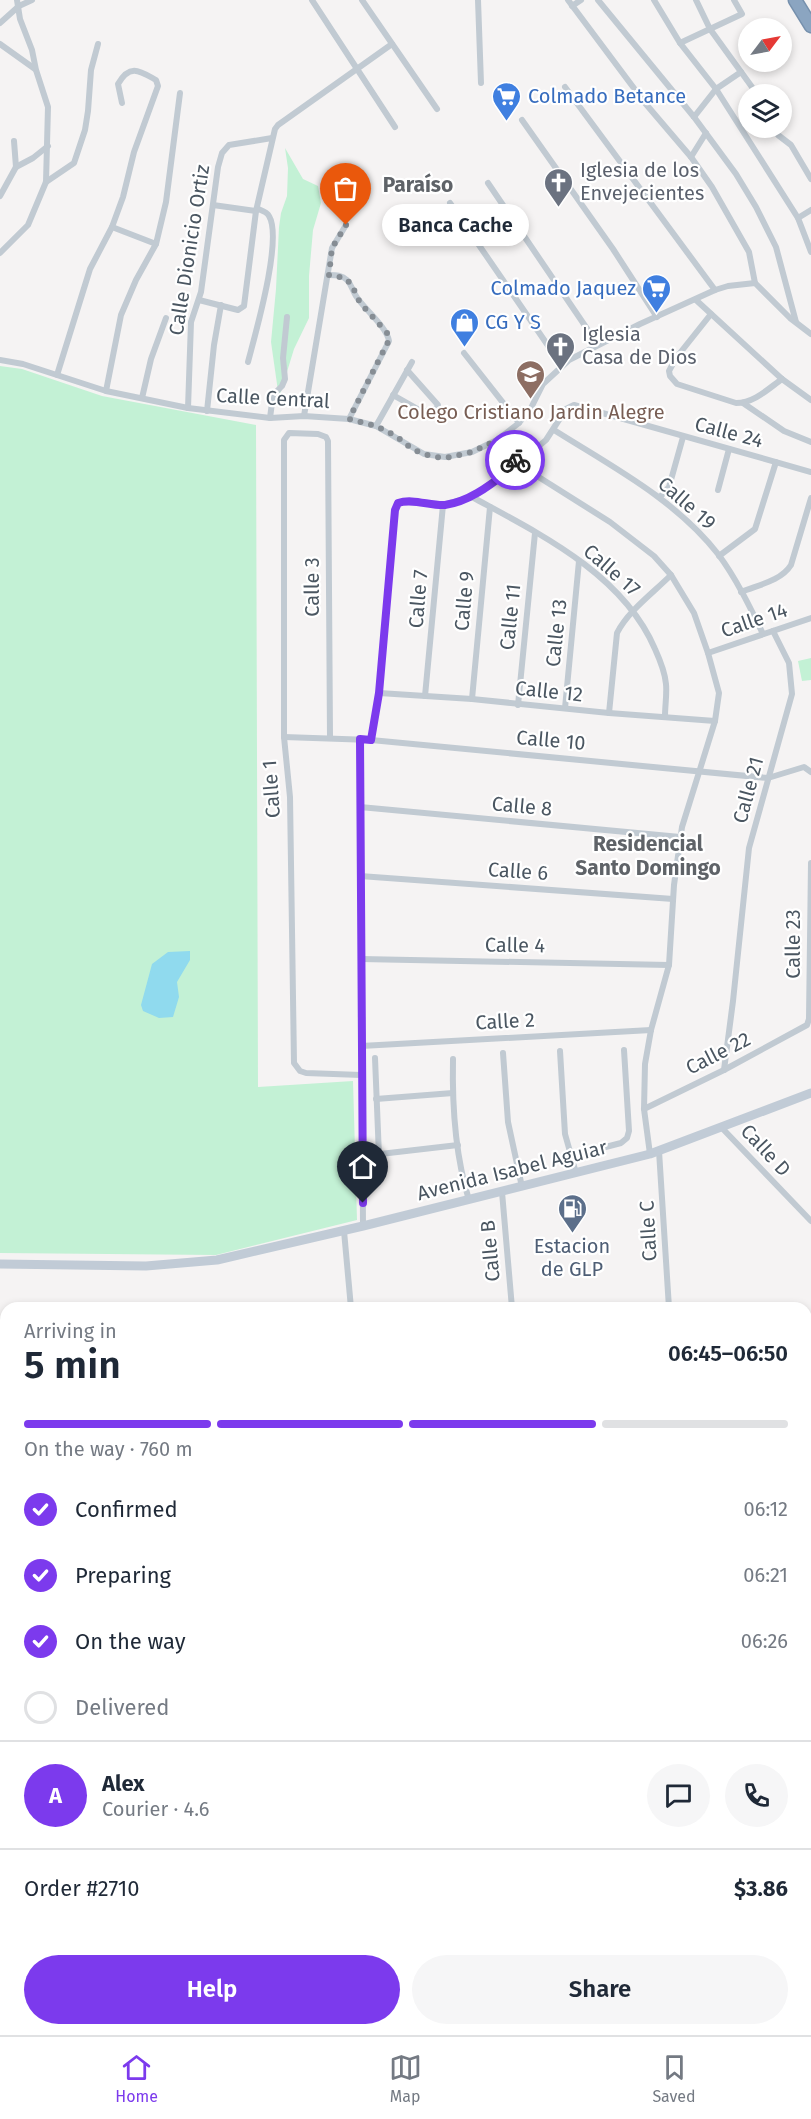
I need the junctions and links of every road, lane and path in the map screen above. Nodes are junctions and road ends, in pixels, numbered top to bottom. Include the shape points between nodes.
1 (32, 0) edge
2 (312, 0) edge
3 (362, 0) edge
4 (478, 0) edge
5 (581, 0) edge
6 (598, 0) edge
7 (654, 0) edge
8 (696, 0) edge
9 (734, 0) edge
10 (795, 0) edge
11 (18, 3) edge
12 (570, 3) edge
13 (0, 23) edge
14 (811, 26) edge
15 (710, 29) junction
16 (680, 43) junction
17 (0, 44) edge
18 (98, 44) dead end
19 (392, 44) junction
20 (738, 68) edge
21 (36, 70) junction
22 (357, 70) junction
23 (741, 72) joint
24 (481, 83) dead end
25 (750, 84) edge
26 (565, 87) dead end
27 (716, 89) junction
28 (180, 93) dead end
29 (122, 103) dead end
30 (437, 109) dead end
31 (694, 117) junction
32 (522, 120) dead end
33 (395, 127) dead end
34 (706, 133) junction
35 (272, 138) junction
36 (782, 138) edge
37 (14, 141) dead end
38 (48, 146) junction
39 (691, 156) junction
40 (16, 167) junction
41 (811, 180) edge
42 (46, 182) junction
43 (488, 183) dead end
44 (0, 196) edge
45 (450, 203) dead end
46 (213, 205) junction
47 (257, 210) junction
48 (811, 210) edge
49 (798, 218) junction
50 (346, 225) dead end
51 (112, 227) junction
52 (156, 244) junction
53 (811, 252) edge
54 (0, 254) edge
55 (329, 275) junction
56 (755, 283) junction
57 (715, 290) junction
58 (199, 300) junction
59 (696, 300) junction
60 (221, 305) junction
61 (711, 314) junction
62 (287, 316) dead end
63 (657, 317) junction
64 (166, 318) dead end
65 (796, 323) junction
66 (811, 325) edge
67 (803, 329) junction
68 (811, 334) edge
69 (594, 346) junction
70 (464, 353) dead end
71 (0, 360) edge
72 (248, 362) dead end
73 (412, 362) dead end
74 (562, 366) junction
75 (407, 370) junction
76 (57, 375) junction
77 (782, 379) junction
78 (106, 391) junction
79 (393, 395) junction
80 (142, 398) junction
81 (811, 400) edge
82 (743, 403) junction
83 (188, 408) junction
84 (207, 411) junction
85 (304, 416) junction
86 (270, 418) junction
87 (349, 419) junction
88 (519, 423) junction
89 (376, 426) junction
90 (554, 429) junction
91 (326, 436) joint
92 (684, 437) junction
93 (497, 440) junction
94 (811, 442) edge
95 (729, 450) junction
96 (776, 462) junction
97 (518, 464) junction
98 (811, 472) edge
99 (718, 490) dead end
100 (472, 497) junction
101 (660, 497) junction
102 (811, 498) edge
103 (443, 505) junction
104 (490, 507) junction
105 (535, 533) junction
106 (719, 556) junction
107 (579, 561) junction
108 (671, 575) junction
109 (741, 592) junction
110 (634, 611) junction
111 (811, 618) edge
112 (773, 631) junction
113 (763, 634) junction
114 (708, 653) junction
115 (379, 693) junction
116 (425, 696) junction
117 (472, 699) junction
118 (518, 705) junction
119 (565, 708) junction
120 (609, 713) junction
121 (665, 716) junction
122 (715, 721) junction
123 (284, 737) junction
124 (330, 737) junction
125 (360, 739) junction
126 (371, 740) junction
127 (700, 771) junction
128 (811, 772) edge
129 (768, 778) junction
130 (360, 807) junction
131 (680, 837) junction
132 (811, 863) edge
133 (360, 876) junction
134 (673, 899) junction
135 (361, 959) junction
136 (669, 965) junction
137 (807, 1025) joint
138 (651, 1030) junction
139 (361, 1046) junction
140 (624, 1050) dead end
141 (560, 1051) dead end
142 (503, 1053) dead end
143 (375, 1058) dead end
144 (453, 1059) dead end
145 (724, 1070) junction
146 (361, 1075) junction
147 (453, 1093) junction
148 (811, 1093) edge
149 (376, 1099) junction
150 (644, 1109) junction
151 (722, 1128) junction
152 (458, 1145) junction
153 (655, 1153) junction
154 (363, 1156) junction
155 (379, 1156) junction
156 (571, 1156) junction
157 (576, 1173) junction
158 (522, 1187) junction
159 (502, 1192) junction
160 (469, 1200) junction
161 (811, 1221) edge
162 (363, 1227) junction
163 (344, 1231) junction
164 (0, 1264) edge
165 (350, 1302) edge
166 (511, 1302) edge
167 (668, 1302) edge

1 - 11 street
2 - 22 street
3 - 19 street
4 - 24 street
5 - 12 street
6 - 31 street
7 - 16 street
8 - 15 street
9 - 15 street via 742,14
10 - 14 highway
11 - 13 street
11 - 21 street
12 - 39 street via 645,103
15 - 16 street
15 - 20 street
16 - 27 street
17 - 21 street
18 - 42 street via 91,70 85,130 74,163
19 - 22 street
19 - 30 street
21 - 38 street via 48,107
22 - 33 street
22 - 35 street via 278,125
23 - 25 street
23 - 27 street
26 - 57 street
27 - 31 street
27 - 49 street
28 - 52 street via 166,202
29 - 51 street via 118,84 127,72 134,70 156,80 158,86
31 - 34 street
32 - 63 street
34 - 39 street
34 - 65 street via 736,174 776,247
35 - 46 street, Calle Dionicio Ortiz via 225,147
35 - 47 street
36 - 41 street via 791,145
37 - 40 street
38 - 40 street
38 - 42 street
39 - 56 street via 749,252
40 - 44 street
42 - 54 street via 28,225
43 - 69 street via 594,339
45 - 74 street
46 - 47 street
46 - 58 street, Calle Dionicio Ortiz
47 - 60 street via 244,306 238,310
47 - 72 street via 267,213 272,222 271,261
48 - 49 street
49 - 53 street
50 - 55 street via 332,248
51 - 52 street
51 - 76 street via 90,269
52 - 78 street via 121,315
55 - 85 street
55 - 87 street via 345,278 353,286 362,305 389,340
56 - 57 street, Calle Central
56 - 65 street
57 - 59 street, Calle Central
58 - 60 street
58 - 83 street, Calle Dionicio Ortiz via 191,322
59 - 61 street
59 - 63 street, Calle Central
60 - 84 street
61 - 77 street
61 - 82 street via 676,358 670,376 677,384
62 - 86 street via 285,379 273,395
63 - 69 street, Calle Central
64 - 80 street
65 - 67 street
66 - 67 street
67 - 68 street
69 - 74 street, Calle Central
70 - 88 street
71 - 76 street, Calle Central
73 - 75 street
74 - 88 street, Calle Central via 543,384
75 - 79 street
75 - 79 street via 438,408 423,412
76 - 78 street, Calle Central
77 - 81 street
77 - 82 street
78 - 80 street, Calle Central
79 - 89 street
80 - 83 street, Calle Central
82 - 94 street via 784,431
83 - 84 street, Calle Central
84 - 86 street, Calle Central
85 - 86 street, Calle Central
85 - 87 street, Calle Central
87 - 89 street, Calle Central
88 - 93 street, Calle Central
89 - 93 street, Calle Central via 412,449 436,457 472,452
90 - 92 street, Calle 24 via 569,406 580,406
90 - 97 street
90 - 101 street, Calle 19
91 - 123 street, Calle 1 via 289,433 284,440
91 - 124 street, Calle 3
92 - 95 street, Calle 24
92 - 101 street via 669,486
93 - 97 street, Calle C
95 - 96 street, Calle 24
95 - 99 street
96 - 98 street, Calle 24
96 - 106 street via 755,529
97 - 100 street
97 - 108 street, Calle C via 610,522 654,556
100 - 103 street
100 - 104 street, Calle 17
101 - 106 street, Calle 19
102 - 109 street via 787,571
103 - 115 street via 405,501 398,503 395,510
103 - 116 street, Calle 7
104 - 105 street, Calle 17
104 - 117 street, Calle 9
105 - 107 street, Calle 17
105 - 118 street, Calle 11
106 - 109 street, Calle 19
107 - 110 street, Calle 17
107 - 119 street, Calle 13
108 - 110 street
108 - 114 street, Calle C via 694,613
109 - 113 street, Calle 19
110 - 120 street via 617,633
110 - 121 street, Calle 17 via 660,661 666,684
111 - 112 street, Calle 14
112 - 113 street, Calle 14
112 - 129 street, Calle 21 via 789,663 792,694
113 - 114 street, Calle 14
114 - 122 street, Calle C via 719,693
115 - 116 street, Calle 12
115 - 126 street
116 - 117 street, Calle 12
117 - 118 street, Calle 12
118 - 119 street, Calle 12
119 - 120 street, Calle 12
120 - 121 street, Calle 12
121 - 122 street, Calle 12
122 - 127 street, Calle C
123 - 124 street, Calle 10
123 - 146 street, Calle 1 via 290,797 294,1063 306,1073
124 - 125 street, Calle 10
125 - 126 street, Calle 10
125 - 130 street
126 - 127 street, Calle 10
127 - 129 street, Calle 10
127 - 131 street, Calle C
128 - 129 street, Calle 10 via 804,768
129 - 145 street, Calle 21 via 749,848
130 - 131 street, Calle 8
130 - 133 street
131 - 134 street, Calle C
132 - 137 street, Calle 23
133 - 134 street, Calle 6
133 - 135 street
134 - 136 street, Calle C
135 - 136 street, Calle 4
135 - 139 street
136 - 138 street, Calle C
137 - 145 street, Calle 22
138 - 139 street, Calle 2
138 - 150 street, Calle C
139 - 146 street
140 - 156 street via 630,1131 627,1138
141 - 156 street via 563,1116
142 - 158 street via 508,1122
143 - 149 street
144 - 147 street
145 - 150 street, Calle 22
146 - 154 street
147 - 149 street
147 - 152 street
148 - 151 main road, Avenida Isabel Aguiar
149 - 155 street
150 - 153 street, Calle C
151 - 153 main road, Avenida Isabel Aguiar
151 - 161 street, Calle D
152 - 155 street
152 - 160 street
153 - 157 main road, Avenida Isabel Aguiar
153 - 167 street, Calle C
154 - 155 street
154 - 162 street
156 - 157 street
157 - 158 main road, Avenida Isabel Aguiar
158 - 159 main road, Avenida Isabel Aguiar
159 - 160 main road, Avenida Isabel Aguiar
159 - 166 street, Calle B
160 - 162 main road, Avenida Isabel Aguiar
162 - 163 main road, Avenida Isabel Aguiar
163 - 164 main road, Avenida Isabel Aguiar via 217,1260 182,1264
163 - 165 street

